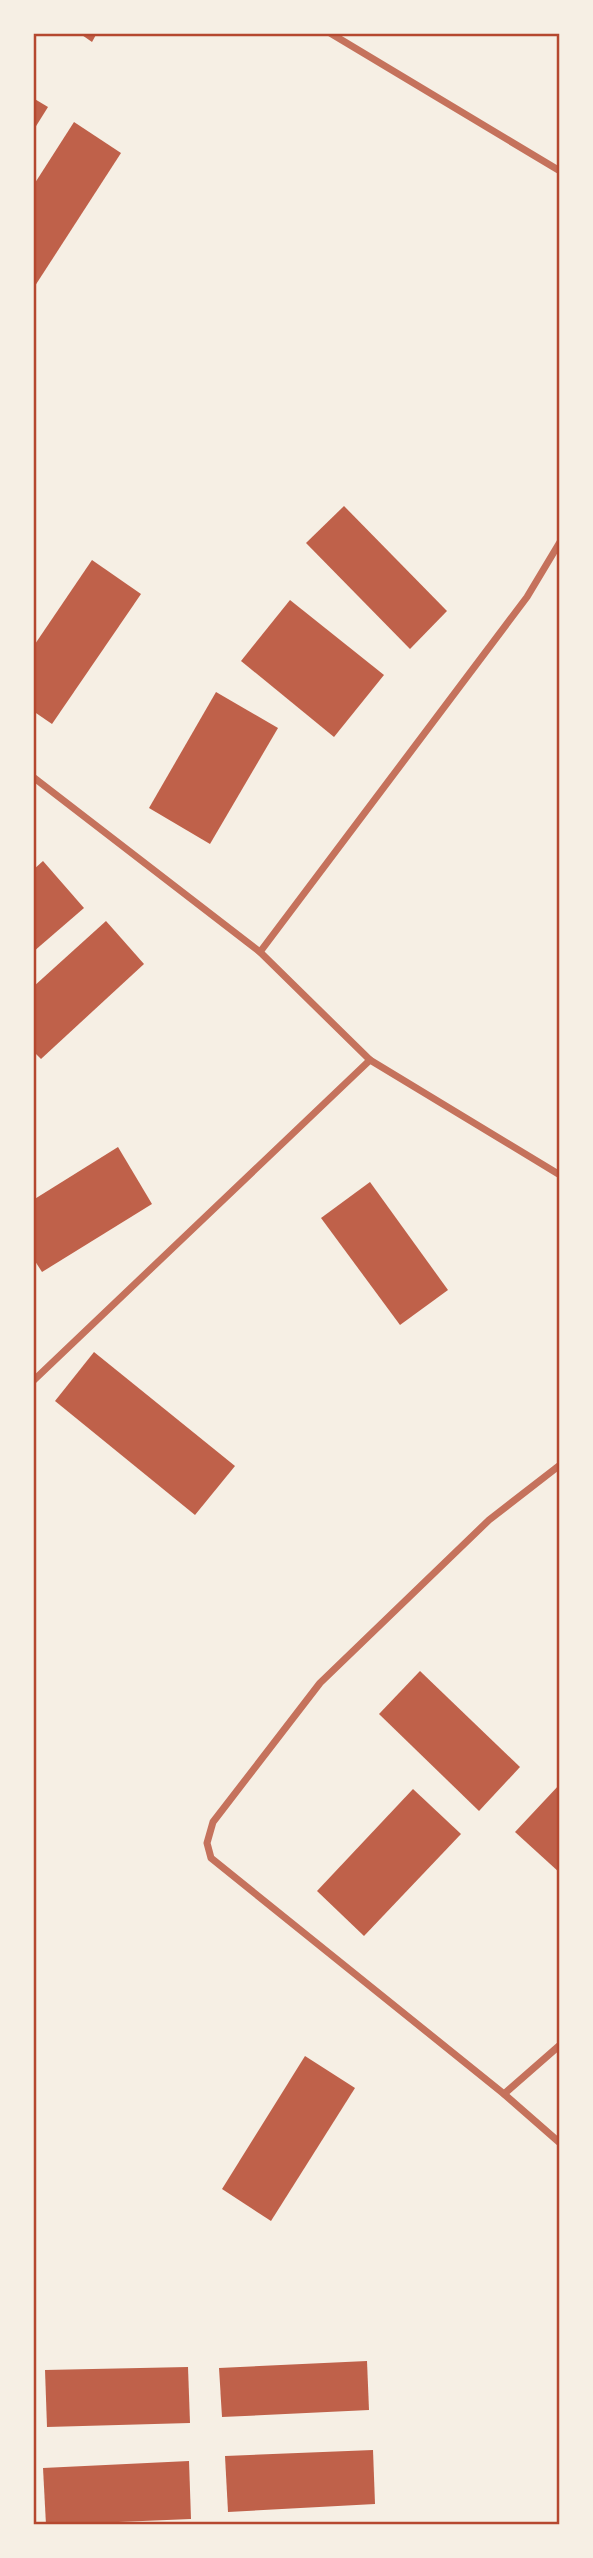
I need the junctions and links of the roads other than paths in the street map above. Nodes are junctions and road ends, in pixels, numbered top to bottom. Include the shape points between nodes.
1 (330, 33) edge
2 (560, 171) edge
3 (560, 542) edge
4 (33, 777) edge
5 (260, 952) junction
6 (370, 1060) junction
7 (560, 1175) edge
8 (33, 1381) edge
9 (560, 1465) edge
10 (560, 2045) edge
11 (504, 2094) junction
12 (560, 2143) edge

1 - 2 street
3 - 5 street via 527,597
4 - 5 street
5 - 6 street
6 - 7 street
6 - 8 street
9 - 11 street via 489,1520 320,1683 213,1822 207,1843 211,1858
10 - 11 street
11 - 12 street

